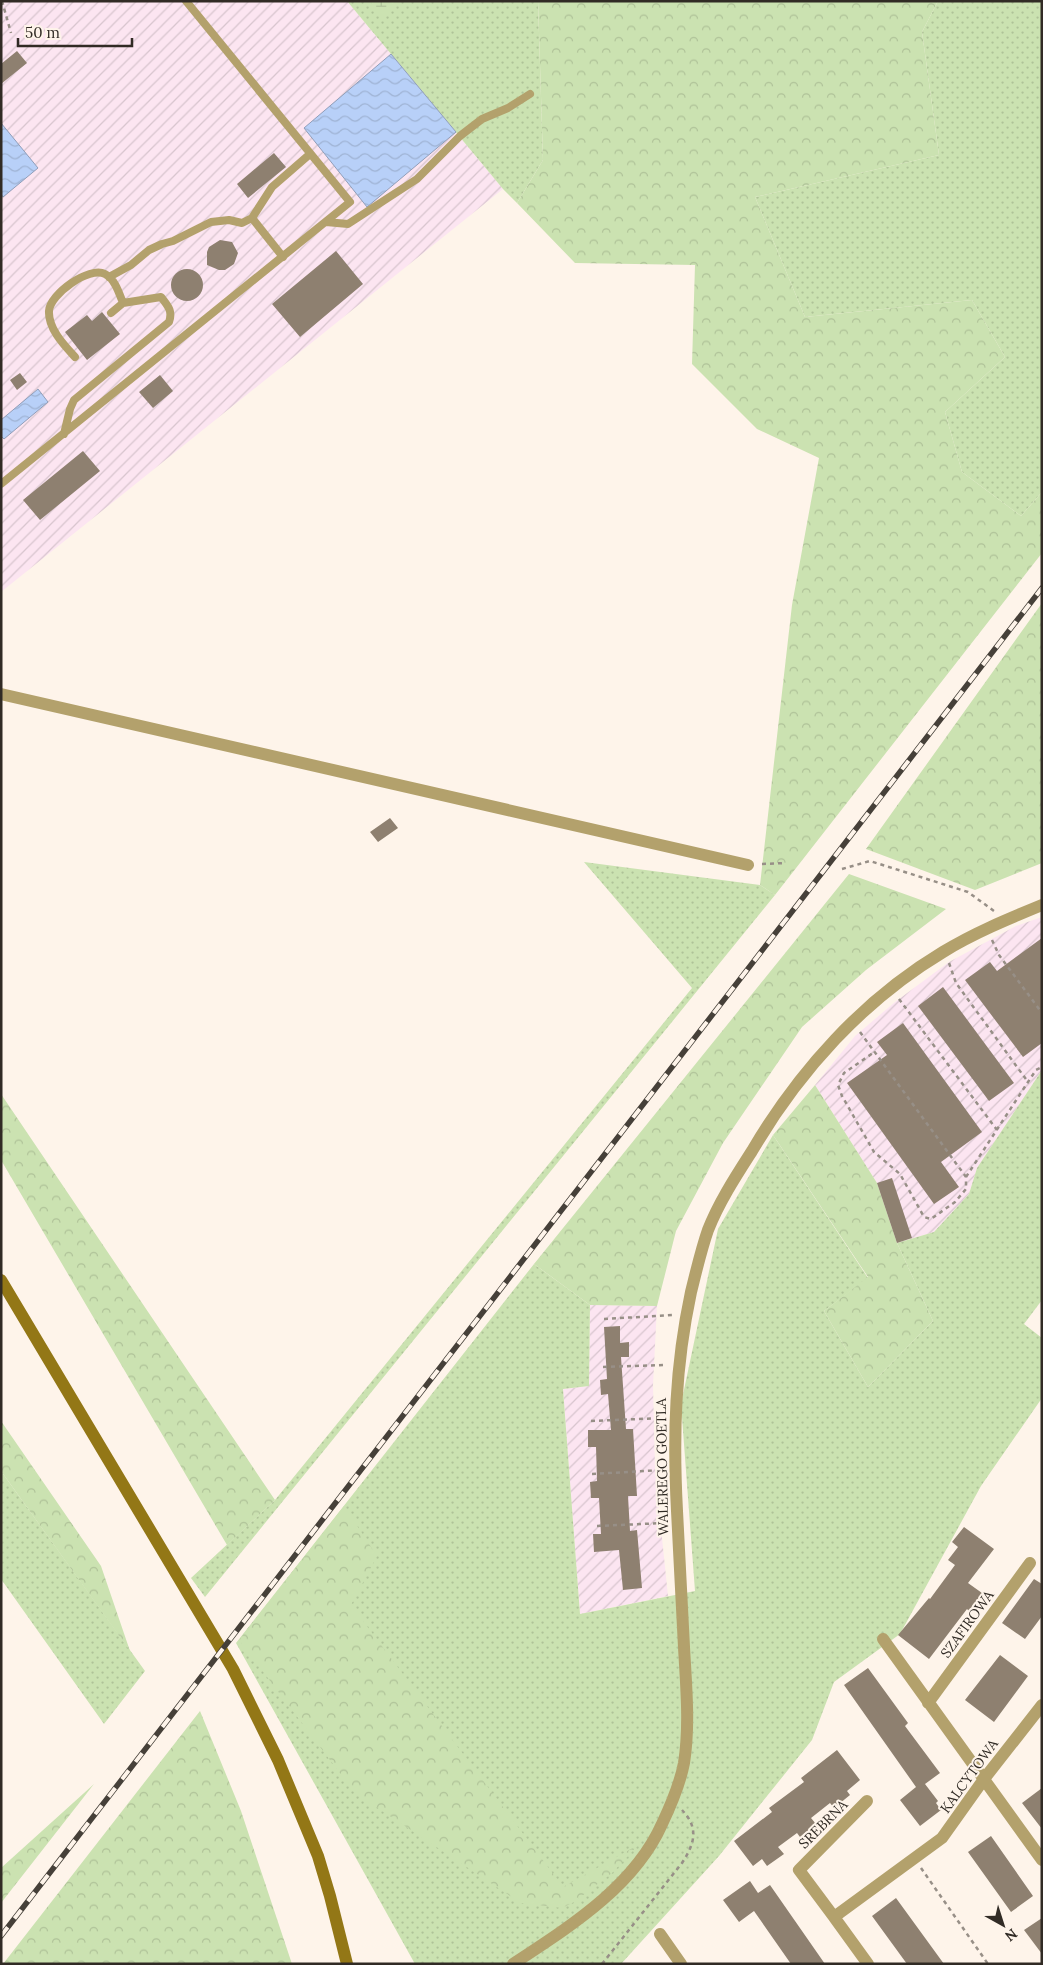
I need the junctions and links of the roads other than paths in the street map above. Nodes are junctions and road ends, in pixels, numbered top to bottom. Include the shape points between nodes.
1 (186, 1) edge
2 (530, 94) dead end
3 (310, 154) junction
4 (252, 218) junction
5 (326, 222) junction
6 (283, 256) junction
7 (109, 277) junction
8 (123, 303) junction
9 (111, 313) dead end
10 (75, 357) dead end
11 (64, 434) junction
12 (1, 484) edge
13 (1, 694) edge
14 (748, 865) road end
15 (1042, 905) edge
16 (1, 1280) edge
17 (1030, 1564) dead end
18 (883, 1639) dead end
19 (928, 1703) junction
20 (1040, 1713) edge
21 (984, 1779) junction
22 (867, 1801) dead end
23 (1042, 1860) edge
24 (834, 1917) junction
25 (660, 1934) dead end
26 (347, 1964) edge
27 (513, 1964) edge
28 (681, 1964) edge
29 (868, 1964) edge

1 - 3 lane
2 - 5 lane via 482,119 417,179 348,224
3 - 4 lane via 272,187
3 - 5 lane via 350,202
4 - 6 lane
4 - 7 lane via 242,223 229,220 211,222 149,250
5 - 6 lane
6 - 11 lane
7 - 8 lane
7 - 10 lane via 96,272 75,280 51,304 49,316 53,327
8 - 9 lane
8 - 11 lane via 161,297 172,316 169,322 74,400
11 - 12 lane
13 - 14 street
15 - 27 street, WALEREGO GOETLA via 986,928 943,952 891,988 851,1022 788,1093 728,1190 708,1230 687,1314 678,1364 674,1418 687,1720 684,1764 661,1828 639,1862 587,1913
16 - 26 main road via 233,1669 278,1760 318,1856
17 - 19 street, SZAFIROWA
18 - 19 street
19 - 21 street
20 - 21 street, KALCYTOWA
21 - 23 street
21 - 24 street, KALCYTOWA via 942,1838
22 - 24 street, SREBRNA via 799,1870
24 - 29 street, SREBRNA
25 - 28 street

